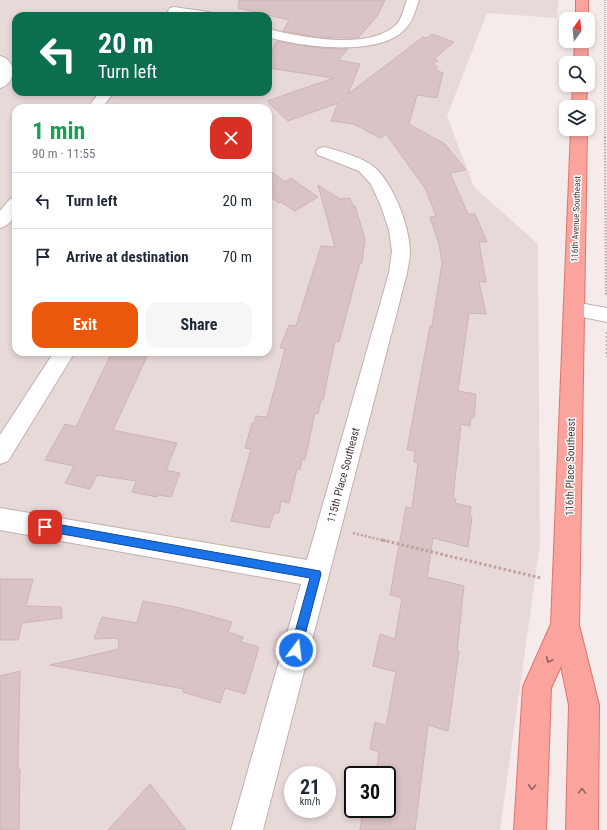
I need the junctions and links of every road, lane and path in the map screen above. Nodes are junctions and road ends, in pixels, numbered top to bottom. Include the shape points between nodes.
1 (183, 0) edge
2 (412, 0) edge
3 (582, 0) edge
4 (605, 0) edge
5 (174, 12) edge
6 (582, 12) edge
7 (272, 34) edge
8 (606, 55) edge
9 (0, 60) edge
10 (0, 84) edge
11 (104, 96) edge
12 (97, 104) edge
13 (579, 136) edge
14 (324, 152) dead end
15 (12, 208) edge
16 (0, 222) edge
17 (574, 309) junction
18 (607, 315) edge
19 (62, 356) edge
20 (607, 357) edge
21 (0, 454) edge
22 (0, 519) edge
23 (329, 528) junction
24 (316, 574) junction
25 (567, 584) junction
26 (565, 625) junction
27 (247, 830) edge
28 (530, 830) edge
29 (582, 830) edge

1 - 5 street
2 - 7 street via 405,22 398,30 371,41 335,44
3 - 6 main road
4 - 8 path
8 - 18 path
9 - 10 street via 5,63 7,71
11 - 12 street
13 - 17 main road, 116th Avenue Southeast
14 - 23 street, 115th Place Southeast via 364,167 374,175 383,189 398,231 401,251 398,273
15 - 16 street
17 - 18 street
17 - 25 main road, 116th Place Southeast
18 - 20 path
19 - 21 street
22 - 24 street
23 - 24 street, 115th Place Southeast
23 - 25 path
24 - 27 street, 115th Place Southeast
25 - 26 main road, 116th Place Southeast
26 -> 28 main road, 116th Place Southeast via 537,687
29 -> 26 main road, 116th Place Southeast via 584,705

